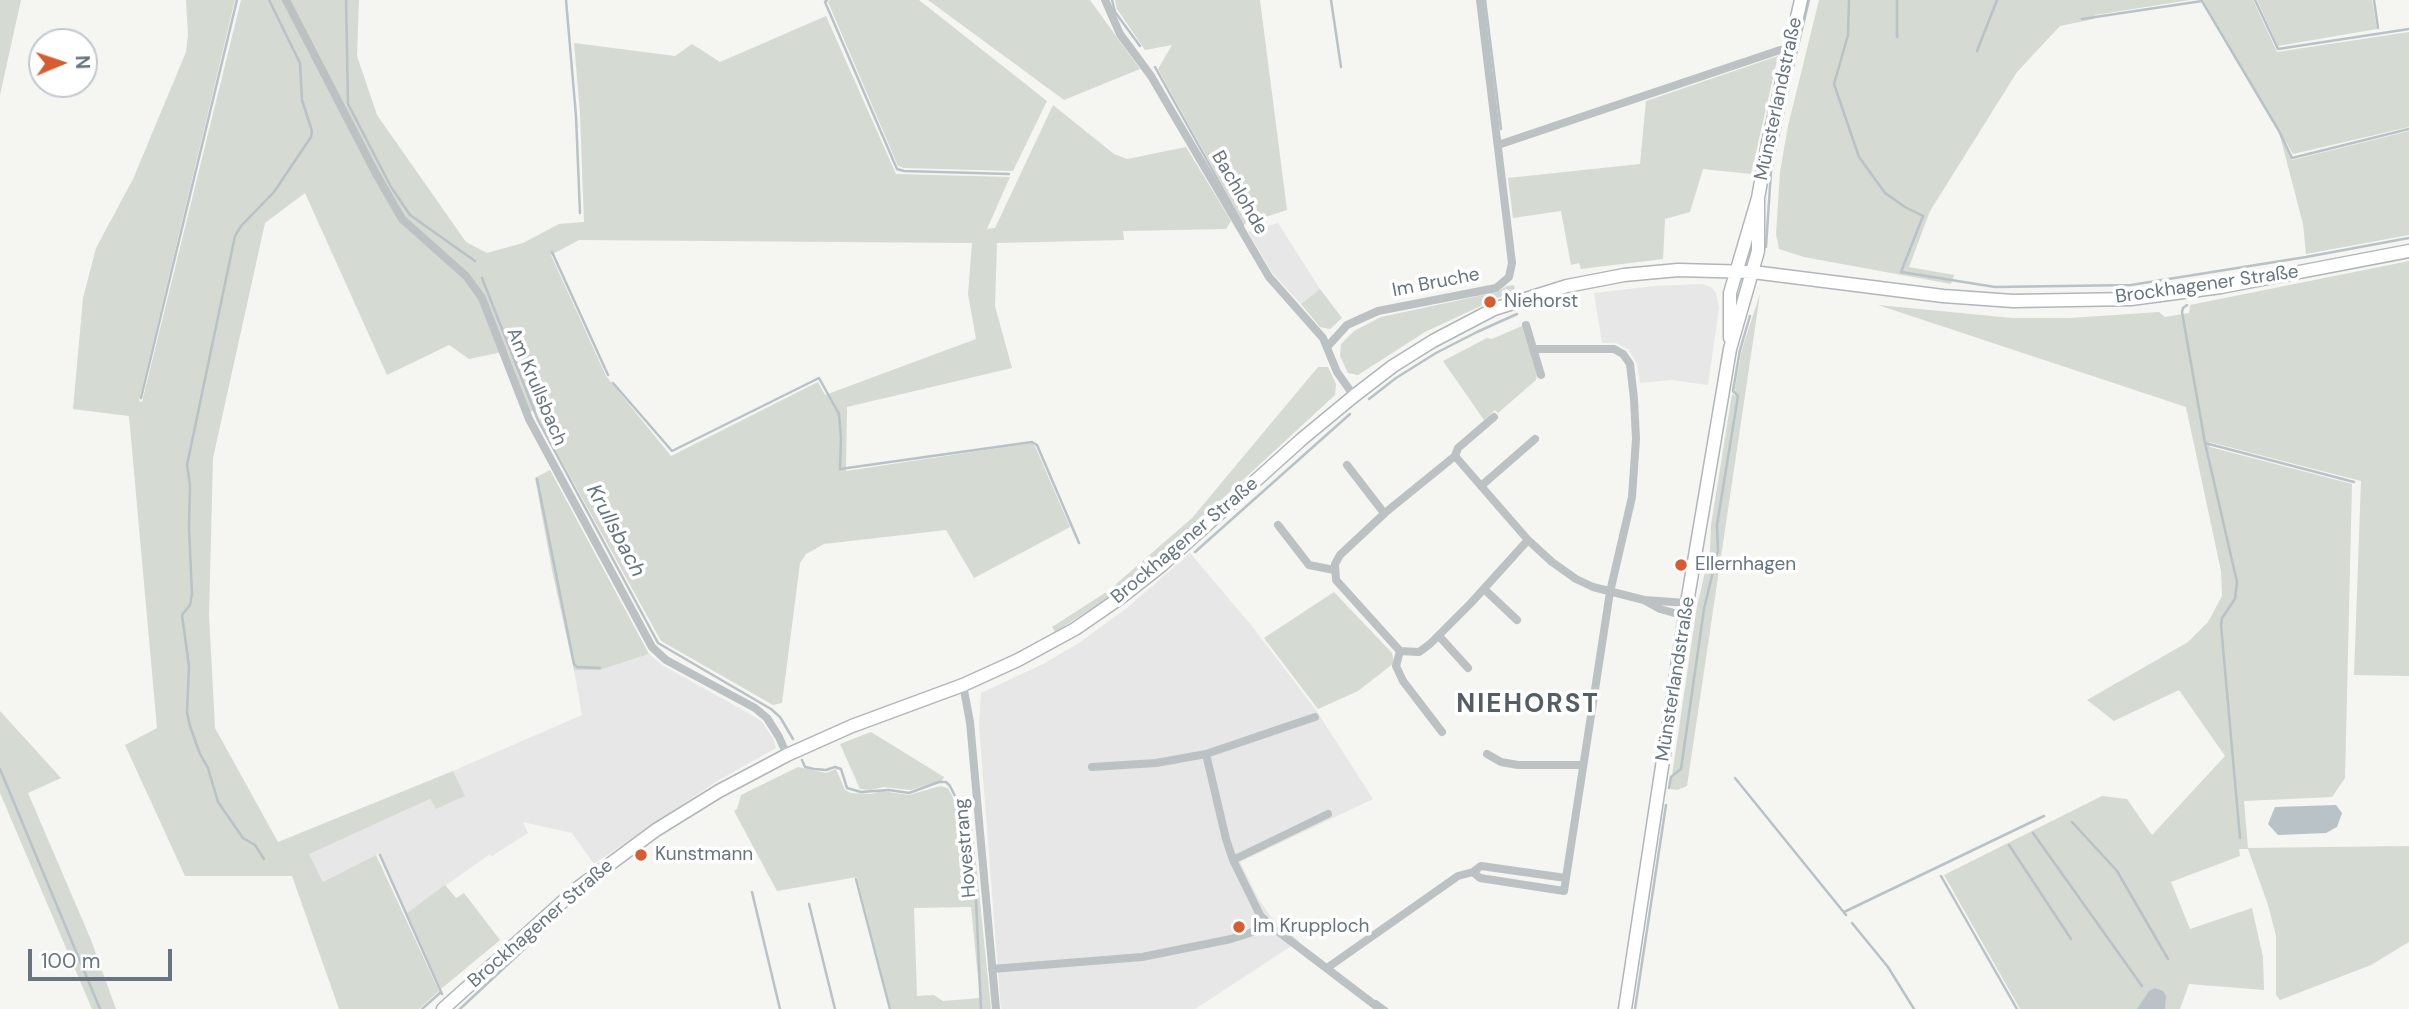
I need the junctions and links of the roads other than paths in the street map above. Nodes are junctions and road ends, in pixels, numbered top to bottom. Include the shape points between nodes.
1 (286, 0) edge
2 (1105, 0) edge
3 (1480, 0) edge
4 (1801, 0) edge
5 (1789, 51) junction
6 (1498, 145) junction
7 (1758, 198) junction
8 (2409, 251) edge
9 (1735, 271) junction
10 (1753, 272) junction
11 (1525, 324) dead end
12 (1328, 346) junction
13 (1533, 349) junction
14 (1730, 349) junction
15 (1541, 375) dead end
16 (1354, 396) junction
17 (1494, 417) dead end
18 (1535, 439) dead end
19 (1455, 456) junction
20 (1347, 465) dead end
21 (1481, 486) junction
22 (1384, 513) junction
23 (1278, 525) dead end
24 (1528, 540) junction
25 (1334, 570) junction
26 (1484, 589) junction
27 (1610, 592) junction
28 (1686, 609) junction
29 (1517, 620) dead end
30 (1439, 636) junction
31 (1400, 652) junction
32 (1468, 668) dead end
33 (963, 685) junction
34 (1315, 717) dead end
35 (1443, 732) dead end
36 (1206, 754) junction
37 (1487, 754) dead end
38 (787, 755) junction
39 (1583, 765) junction
40 (1092, 767) dead end
41 (1328, 814) dead end
42 (1233, 860) junction
43 (1473, 872) junction
44 (1566, 878) junction
45 (1271, 926) junction
46 (1327, 968) junction
47 (992, 969) junction
48 (443, 1009) edge
49 (996, 1009) edge
50 (1380, 1009) edge
51 (1625, 1009) edge

1 - 38 street, Am Krullsbach via 402,219 466,276 482,298 529,419 652,647 666,660 767,718
2 - 12 street, Bachlohde via 1120,34 1151,76 1269,277
3 - 6 street, Im Bruche
4 - 5 main road, Münsterlandstraße
5 - 6 street via 1780,50
5 - 7 main road, Münsterlandstraße
6 - 12 street, Im Bruche via 1512,262 1509,277 1496,288 1378,311 1348,325
7 - 9 main road, Münsterlandstraße
7 - 10 main road, Münsterlandstraße via 1758,251
8 - 10 main road, Brockhagener Straße via 2221,287 2072,302 1943,296
9 - 10 main road, Brockhagener Straße
9 - 14 main road, Münsterlandstraße via 1729,301
9 - 16 main road, Brockhagener Straße via 1624,275 1521,299 1433,341
10 - 14 main road, Münsterlandstraße
11 - 13 street
12 - 16 street, Bachlohde via 1336,372
13 - 15 street
13 - 27 street via 1614,349 1630,364 1635,468
14 - 28 main road, Münsterlandstraße
16 - 33 main road, Brockhagener Straße via 1120,598 1044,647
17 - 19 street
18 - 21 street
19 - 21 street
19 - 22 street
20 - 22 street
21 - 24 street
22 - 25 street via 1340,555
23 - 25 street via 1309,565
24 - 26 street
24 - 27 street via 1576,579
25 - 31 street via 1349,597
26 - 29 street
26 - 30 street
27 - 28 street via 1660,609
27 - 39 street
28 - 51 main road, Münsterlandstraße
30 - 31 street via 1419,652
30 - 32 street
31 - 35 street via 1396,666 1403,681
33 - 38 main road, Brockhagener Straße
33 - 47 street, Hovestrang
34 - 36 street
36 - 40 street
36 - 42 street
37 - 39 street via 1518,765
38 - 48 main road, Brockhagener Straße via 719,790 590,879
39 - 44 street
41 - 42 street
42 - 45 street
43 - 44 street via 1481,866
43 - 44 street via 1480,878 1564,891
43 - 46 street via 1458,876
45 - 46 street
45 - 47 street via 1142,957
46 - 50 street
47 - 49 street, Hovestrang

